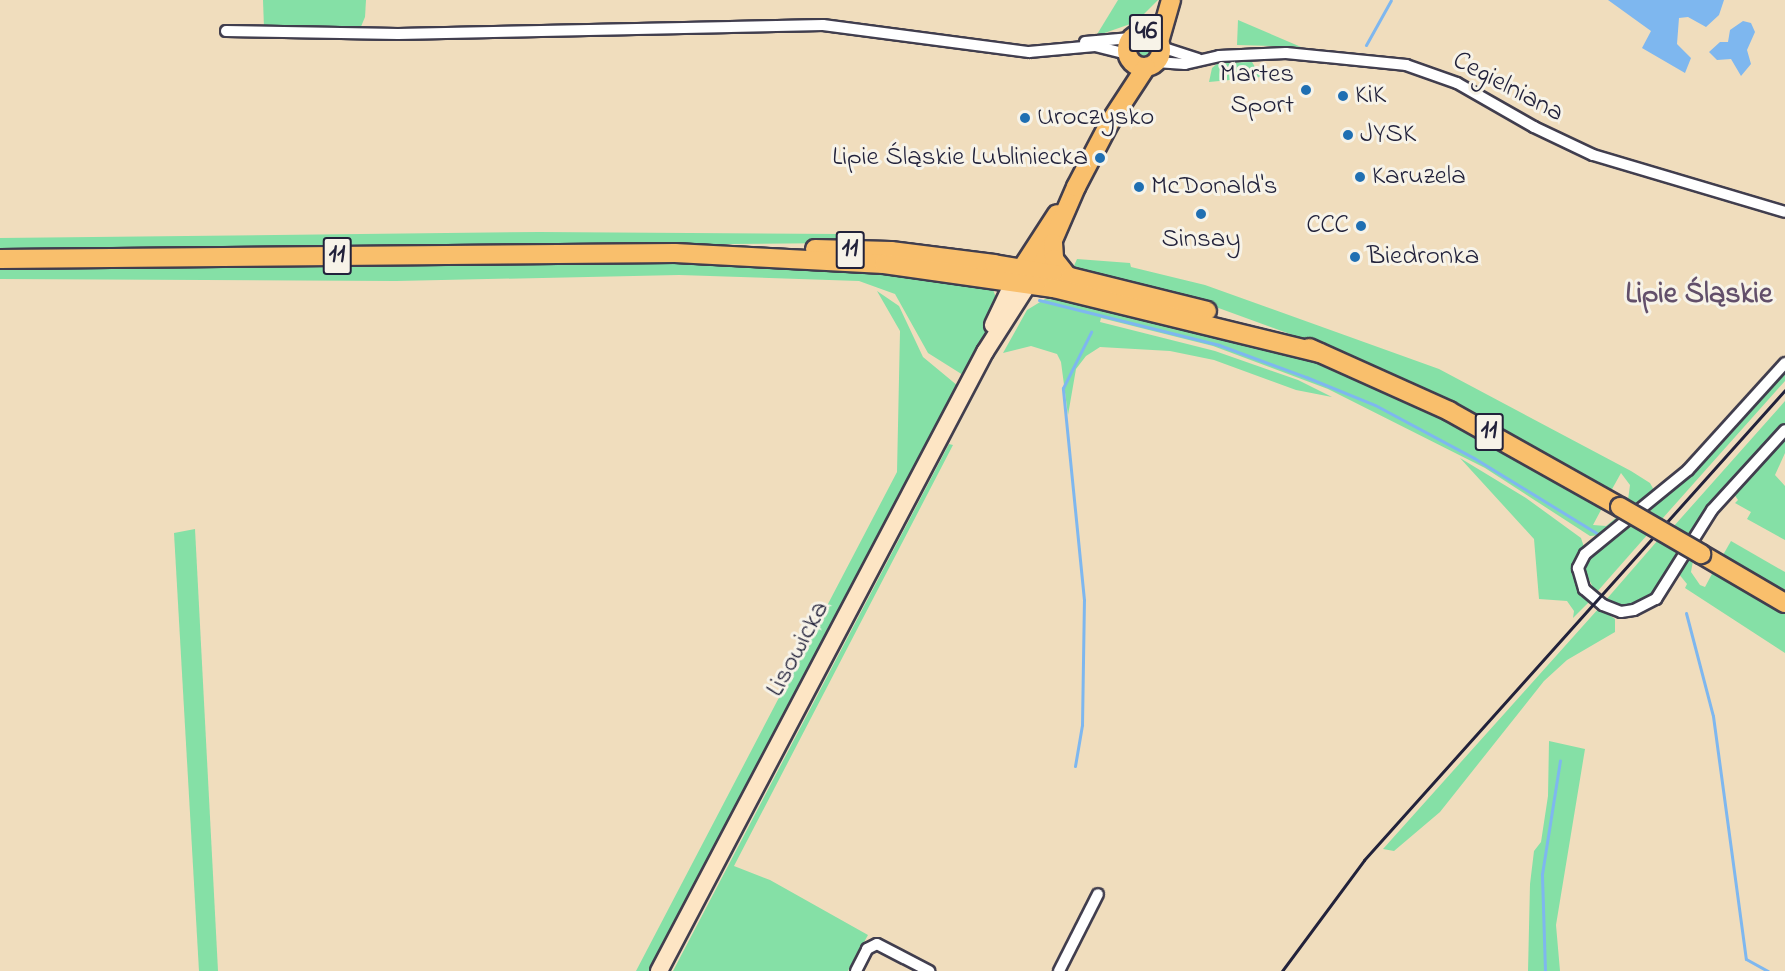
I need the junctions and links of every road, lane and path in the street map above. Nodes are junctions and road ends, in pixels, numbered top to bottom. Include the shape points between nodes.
1 (1170, 0) edge
2 (226, 31) dead end
3 (1074, 48) junction
4 (1144, 51) junction
5 (1201, 60) junction
6 (1076, 187) junction
7 (1785, 212) edge
8 (1053, 243) junction
9 (0, 259) edge
10 (1026, 276) junction
11 (1068, 277) junction
12 (1319, 353) junction
13 (1785, 363) edge
14 (1785, 430) edge
15 (1785, 603) edge
16 (1098, 894) dead end
17 (659, 971) edge
18 (856, 971) edge
19 (929, 971) edge
20 (1059, 971) edge

1 - 4 main road, 46
2 - 3 street, Cegielniana via 398,34 823,25 1029,52
3 - 4 street, Cegielniana
3 - 4 street, Cegielniana via 1092,40
4 - 5 street, Cegielniana
4 - 5 street, Cegielniana via 1185,64
4 - 6 main road, Lisowicka / 46
5 - 7 street, Cegielniana via 1304,53 1416,67 1456,83 1534,128 1593,155
6 - 8 main road, Lisowicka / 46
6 - 10 main road, Lisowicka / 46
8 - 10 main road, Lisowicka / 46
8 - 11 main road via 1054,259
9 - 10 main road, 11 via 675,253
10 - 11 main road, 11
10 - 12 main road, 11
10 - 17 main road, Lisowicka via 1003,298 985,352
11 - 12 main road, 11 via 1178,302
12 - 15 main road, 11, bridge via 1449,411
13 - 14 street via 1688,470 1585,554 1578,567 1584,589 1603,605 1621,612 1656,599 1698,529
16 - 20 street
18 - 19 street via 867,949 877,944

